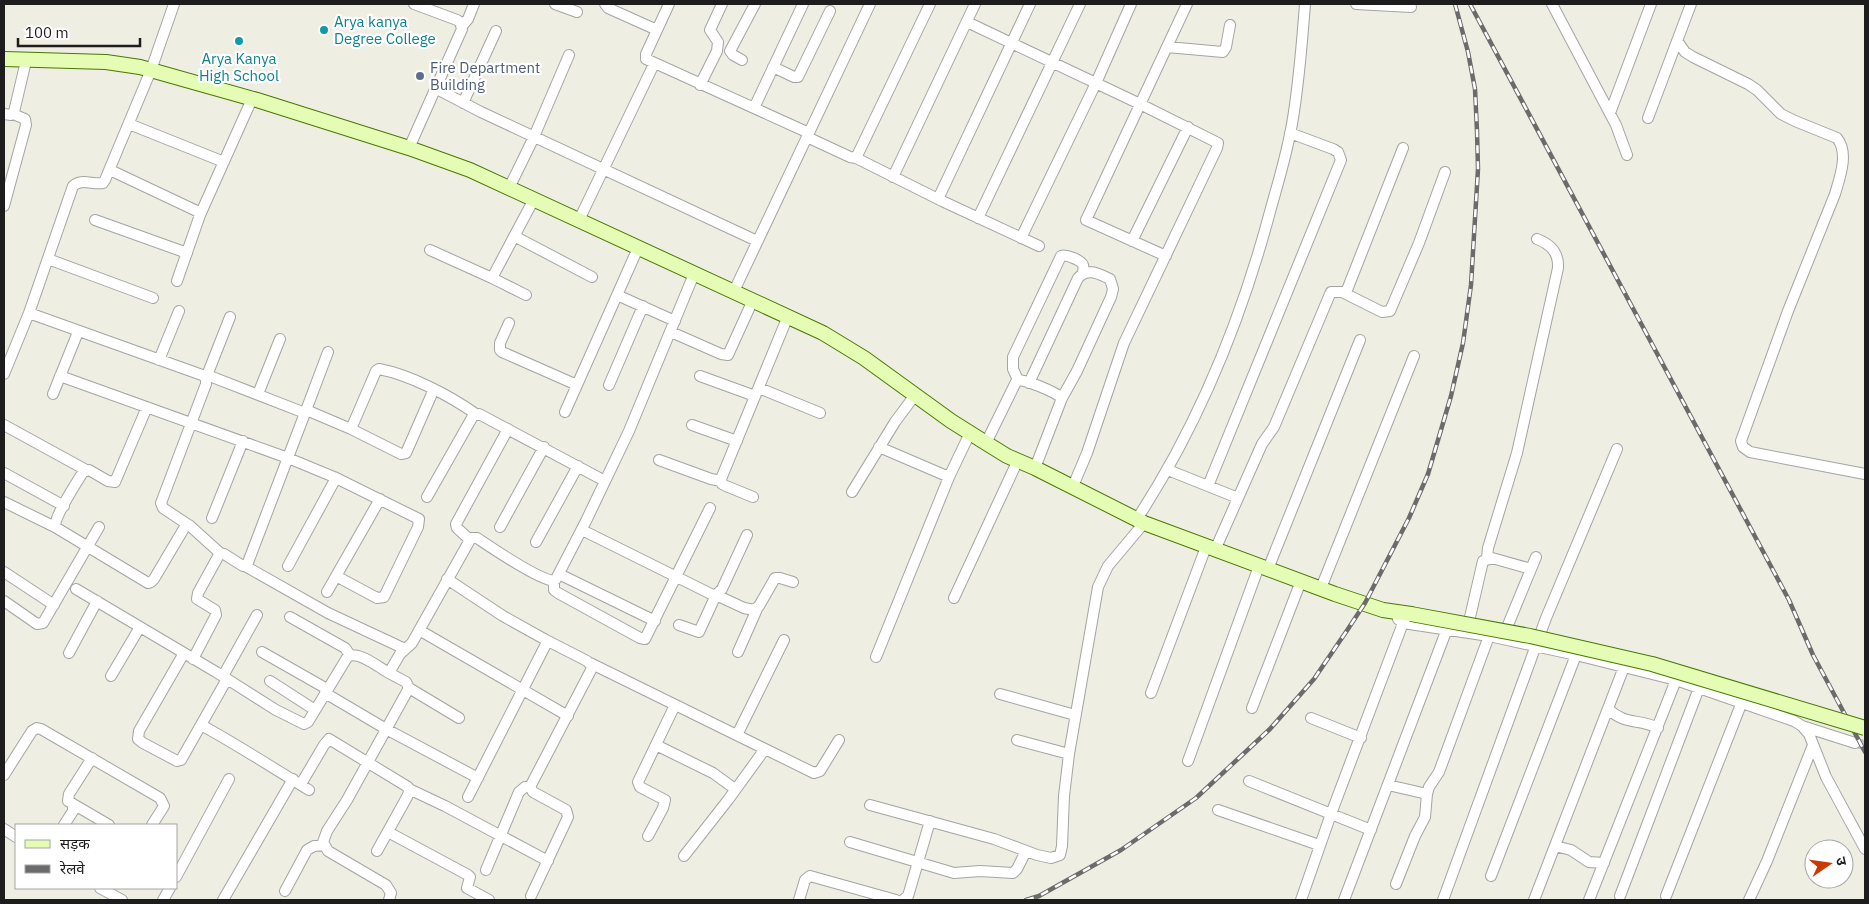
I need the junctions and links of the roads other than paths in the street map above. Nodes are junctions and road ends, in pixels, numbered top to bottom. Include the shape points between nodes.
1 (174, 4) edge
2 (414, 4) edge
3 (474, 4) edge
4 (555, 4) edge
5 (605, 4) edge
6 (670, 4) edge
7 (722, 4) edge
8 (755, 4) edge
9 (803, 4) edge
10 (870, 4) edge
11 (930, 4) edge
12 (975, 4) edge
13 (1030, 4) edge
14 (1080, 4) edge
15 (1131, 4) edge
16 (1187, 4) edge
17 (1305, 4) edge
18 (1356, 4) edge
19 (1552, 4) edge
20 (1651, 4) edge
21 (1691, 4) edge
22 (1404, 6) edge
23 (439, 8) edge
24 (830, 10) dead end
25 (577, 12) dead end
26 (967, 22) junction
27 (1230, 25) dead end
28 (462, 26) junction
29 (657, 30) junction
30 (496, 31) dead end
31 (1678, 42) junction
32 (1012, 44) junction
33 (1167, 47) junction
34 (569, 55) dead end
35 (4, 59) edge
36 (742, 60) dead end
37 (26, 61) junction
38 (1052, 63) junction
39 (654, 64) junction
40 (773, 67) junction
41 (151, 70) junction
42 (1096, 83) junction
43 (700, 85) junction
44 (436, 88) junction
45 (252, 99) junction
46 (463, 102) junction
47 (1140, 104) junction
48 (754, 108) junction
49 (1610, 113) junction
50 (8, 114) edge
51 (1648, 118) dead end
52 (129, 124) junction
53 (1188, 127) junction
54 (1290, 133) junction
55 (808, 135) junction
56 (534, 137) junction
57 (409, 148) junction
58 (1403, 148) dead end
59 (1627, 155) dead end
60 (856, 158) junction
61 (224, 162) junction
62 (604, 169) junction
63 (110, 170) junction
64 (1445, 172) dead end
65 (893, 177) junction
66 (510, 188) junction
67 (534, 199) junction
68 (938, 199) junction
69 (4, 206) edge
70 (202, 213) junction
71 (978, 218) junction
72 (95, 220) dead end
73 (579, 220) junction
74 (514, 236) junction
75 (1021, 238) junction
76 (1537, 239) dead end
77 (758, 241) junction
78 (1132, 241) junction
79 (1038, 246) dead end
80 (638, 248) junction
81 (430, 250) dead end
82 (186, 253) junction
83 (1166, 256) junction
84 (48, 259) junction
85 (694, 274) junction
86 (1083, 274) junction
87 (592, 277) dead end
88 (492, 278) junction
89 (177, 281) dead end
90 (734, 291) junction
91 (1342, 292) junction
92 (526, 295) dead end
93 (617, 295) junction
94 (153, 298) dead end
95 (753, 300) junction
96 (643, 306) junction
97 (179, 311) dead end
98 (29, 313) junction
99 (788, 316) junction
100 (230, 317) dead end
101 (675, 321) junction
102 (510, 323) dead end
103 (78, 332) junction
104 (671, 332) junction
105 (280, 339) dead end
106 (1360, 340) dead end
107 (328, 352) dead end
108 (1414, 356) dead end
109 (158, 360) junction
110 (4, 374) edge
111 (60, 376) junction
112 (207, 376) junction
113 (700, 376) dead end
114 (1024, 382) junction
115 (577, 385) junction
116 (609, 385) dead end
117 (434, 389) junction
118 (757, 392) junction
119 (52, 394) dead end
120 (258, 394) junction
121 (915, 395) junction
122 (1062, 398) junction
123 (147, 407) junction
124 (565, 412) dead end
125 (820, 412) dead end
126 (305, 413) junction
127 (476, 414) junction
128 (191, 422) junction
129 (692, 424) dead end
130 (4, 425) edge
131 (351, 429) junction
132 (508, 429) junction
133 (970, 434) junction
134 (243, 441) junction
135 (737, 441) junction
136 (986, 444) junction
137 (879, 447) junction
138 (544, 448) junction
139 (1617, 449) dead end
140 (288, 458) junction
141 (659, 460) dead end
142 (1018, 460) junction
143 (578, 466) junction
144 (1035, 468) junction
145 (86, 470) junction
146 (1168, 470) junction
147 (4, 473) edge
148 (1865, 474) edge
149 (950, 476) junction
150 (336, 478) junction
151 (605, 481) junction
152 (721, 481) junction
153 (1208, 486) junction
154 (1072, 487) junction
155 (852, 492) dead end
156 (427, 497) dead end
157 (754, 497) dead end
158 (1238, 498) junction
159 (380, 499) junction
160 (4, 502) edge
161 (64, 506) junction
162 (710, 508) dead end
163 (212, 518) dead end
164 (1140, 521) junction
165 (187, 524) junction
166 (99, 527) dead end
167 (500, 527) dead end
168 (55, 528) junction
169 (582, 530) junction
170 (747, 535) dead end
171 (469, 539) junction
172 (536, 542) dead end
173 (87, 547) junction
174 (1211, 548) junction
175 (220, 554) junction
176 (1536, 557) dead end
177 (1487, 558) junction
178 (245, 566) junction
179 (288, 566) dead end
180 (1263, 568) junction
181 (1531, 569) junction
182 (4, 572) edge
183 (336, 576) junction
184 (676, 577) junction
185 (556, 578) junction
186 (447, 579) junction
187 (1301, 581) junction
188 (793, 582) dead end
189 (1321, 588) junction
190 (76, 589) dead end
191 (327, 592) dead end
192 (716, 594) junction
193 (954, 598) dead end
194 (4, 601) edge
195 (97, 602) junction
196 (54, 605) junction
197 (757, 609) junction
198 (258, 615) dead end
199 (290, 616) dead end
200 (1404, 616) junction
201 (655, 621) junction
202 (679, 625) dead end
203 (140, 627) junction
204 (1446, 629) junction
205 (419, 630) junction
206 (1467, 632) junction
207 (1489, 636) junction
208 (1502, 638) junction
209 (546, 640) junction
210 (784, 640) dead end
211 (1537, 645) junction
212 (405, 649) junction
213 (262, 652) dead end
214 (738, 652) dead end
215 (69, 653) dead end
216 (1576, 654) junction
217 (350, 655) junction
218 (189, 656) junction
219 (876, 657) dead end
220 (590, 663) junction
221 (1624, 667) junction
222 (390, 673) junction
223 (111, 676) dead end
224 (225, 677) junction
225 (1676, 680) junction
226 (270, 681) dead end
227 (409, 688) junction
228 (522, 688) junction
229 (1699, 688) junction
230 (326, 691) junction
231 (1151, 692) dead end
232 (1000, 694) dead end
233 (1742, 702) junction
234 (675, 705) junction
235 (1252, 708) dead end
236 (1608, 709) junction
237 (315, 710) junction
238 (1075, 715) junction
239 (568, 716) junction
240 (459, 718) dead end
241 (1311, 718) dead end
242 (201, 725) junction
243 (1802, 726) junction
244 (386, 728) junction
245 (1658, 728) junction
246 (1865, 728) edge
247 (737, 735) junction
248 (1361, 738) junction
249 (839, 740) dead end
250 (1017, 740) dead end
251 (1855, 743) tunnel mouth
252 (1813, 744) junction
253 (656, 745) junction
254 (765, 749) junction
255 (1069, 754) junction
256 (92, 758) junction
257 (1188, 761) dead end
258 (368, 762) junction
259 (4, 775) edge
260 (478, 778) junction
261 (229, 779) dead end
262 (1249, 781) dead end
263 (301, 784) junction
264 (1388, 785) junction
265 (530, 787) junction
266 (409, 789) junction
267 (735, 789) junction
268 (1427, 794) junction
269 (468, 797) dead end
270 (72, 804) junction
271 (870, 805) dead end
272 (1218, 810) dead end
273 (1331, 814) junction
274 (930, 821) junction
275 (65, 824) edge
276 (107, 824) edge
277 (153, 824) edge
278 (4, 829) edge
279 (1371, 830) junction
280 (388, 832) junction
281 (15, 836) edge
282 (501, 836) junction
283 (648, 836) dead end
284 (850, 842) dead end
285 (324, 845) junction
286 (1320, 845) junction
287 (1555, 846) junction
288 (1865, 849) edge
289 (377, 851) dead end
290 (1026, 851) junction
291 (684, 856) dead end
292 (548, 861) junction
293 (917, 862) junction
294 (1604, 863) junction
295 (486, 870) dead end
296 (178, 873) edge
297 (1491, 876) dead end
298 (1396, 884) dead end
299 (169, 889) edge
300 (285, 890) dead end
301 (111, 891) edge
302 (531, 896) dead end
303 (1620, 896) dead end
304 (1666, 896) dead end
305 (122, 900) edge
306 (163, 900) edge
307 (224, 900) edge
308 (389, 900) edge
309 (489, 900) edge
310 (799, 900) edge
311 (896, 900) edge
312 (903, 900) edge
313 (1301, 900) edge
314 (1344, 900) edge
315 (1443, 900) edge
316 (1534, 900) edge
317 (1589, 900) edge
318 (1749, 900) edge

1 - 41 street
2 - 23 street
3 - 28 street
4 - 25 street
5 - 29 street
6 - 29 street
7 - 43 street via 710,30 718,42 717,51
8 - 36 street via 731,48 731,53
9 - 40 street
10 - 55 street
11 - 60 street
12 - 26 street
13 - 32 street
14 - 38 street
15 - 42 street
16 - 33 street
17 - 54 street
18 - 22 street
19 - 49 street
20 - 49 street
21 - 31 street
23 - 28 street
24 - 40 street via 798,77
26 - 32 street
26 - 65 street
27 - 33 street via 1222,52
28 - 44 street
29 - 39 street via 646,58
30 - 46 street
31 - 51 street
31 - 148 street via 1693,57 1757,90 1781,114 1837,138 1841,143 1840,176 1835,194 1741,441 1750,452
32 - 38 street
32 - 68 street
33 - 47 street
34 - 56 street
35 - 37 main road
37 - 41 main road via 106,62
37 - 50 street
38 - 42 street
38 - 71 street
39 - 43 street
39 - 62 street
40 - 48 street
41 - 45 main road
41 - 52 street
42 - 47 street
42 - 75 street
43 - 48 street
44 - 46 street
44 - 57 street
45 - 57 main road
45 - 61 street
46 - 56 street
47 - 53 street
47 - 78 street via 1086,220
48 - 55 street
49 - 59 street
50 - 69 street via 25,119 26,125
52 - 61 street
52 - 63 street
53 - 78 street
53 - 83 street via 1216,141 1218,148
54 - 146 street via 1258,261 1241,308 1203,399
54 - 153 street via 1333,149 1341,160
55 - 60 street via 850,158
55 - 77 street
56 - 62 street
56 - 66 street
57 - 66 main road
58 - 91 street via 1346,290
60 - 65 street
61 - 70 street
62 - 73 street
62 - 77 street
63 - 70 street
63 - 84 street via 103,183 81,182 73,186
64 - 91 street via 1390,311 1382,312
65 - 68 street
66 - 67 main road
67 - 73 main road
67 - 74 street
68 - 71 street
70 - 82 street
71 - 75 street
72 - 82 street
73 - 80 main road
74 - 87 street
74 - 88 street
75 - 79 street
76 - 177 street via 1554,251 1558,268 1517,454
77 - 90 street
78 - 83 street
80 - 85 main road
80 - 93 street
81 - 88 street
82 - 89 street
83 - 154 street via 1124,343 1087,453
84 - 94 street
84 - 98 street
85 - 90 main road
85 - 101 street
86 - 114 street
86 - 114 street via 1082,263 1066,255 1061,256 1013,357 1013,369
86 - 122 street via 1092,272 1110,279 1113,289
88 - 92 street
90 - 95 main road
91 - 158 street via 1330,294 1274,427 1262,444
93 - 96 street
93 - 115 street
95 - 99 main road
95 - 104 street via 728,355
96 - 101 street
96 - 116 street
97 - 109 street
98 - 103 street
98 - 110 street
99 - 118 street
99 - 121 main road via 824,333
100 - 112 street
101 - 104 street
102 - 115 street via 500,343 502,352
103 - 109 street
103 - 111 street
104 - 151 street
105 - 120 street
106 - 180 street
107 - 126 street
108 - 189 street
109 - 112 street
111 - 119 street
111 - 123 street
112 - 120 street
112 - 128 street
113 - 118 street
114 - 122 street
114 - 136 street via 1014,385
115 - 124 street
117 - 127 street
117 - 131 street via 382,369 377,370
117 - 131 street via 406,453 401,454
118 - 125 street
118 - 135 street
120 - 126 street
121 - 133 main road
121 - 137 street
122 - 144 street
123 - 128 street
123 - 145 street via 115,482 108,482
126 - 131 street via 311,412
126 - 140 street
127 - 132 street
127 - 156 street
128 - 134 street
128 - 165 street via 161,503 163,508
129 - 135 street
130 - 145 street
132 - 138 street
132 - 171 street via 456,524
133 - 136 main road
133 - 149 street
134 - 140 street
134 - 163 street
135 - 152 street
136 - 142 main road
137 - 149 street
137 - 155 street
138 - 143 street
138 - 167 street
139 - 211 street
140 - 150 street
140 - 178 street
141 - 152 street
142 - 144 main road
142 - 193 street
143 - 151 street
143 - 172 street
144 - 154 main road
145 - 161 street
146 - 153 street
146 - 164 street
147 - 161 street
149 - 219 street
150 - 159 street
150 - 179 street
151 - 169 street
152 - 157 street
153 - 158 street
154 - 164 main road
158 - 174 street
159 - 183 street
159 - 183 street via 417,516 420,521 384,597 377,598
160 - 168 street
161 - 168 street
162 - 184 street
164 - 174 main road
164 - 238 street via 1100,580
165 - 173 street via 151,582 142,580
165 - 175 street
166 - 173 street
168 - 173 street
169 - 184 street
169 - 185 street
170 - 192 street via 722,589
171 - 185 street via 477,538 533,572
171 - 186 street
173 - 196 street
174 - 180 main road
174 - 231 street
175 - 178 street
175 - 218 street via 196,596 215,610 216,615
176 - 181 street
177 - 181 street
177 - 206 street via 1481,565
178 - 212 street via 328,613
180 - 187 main road
180 - 257 street
181 - 208 street
182 - 196 street
183 - 191 street
184 - 192 street
184 - 201 street
185 - 201 street
185 - 201 street via 554,590 558,593 640,638 646,638
186 - 205 street
186 - 209 street
187 - 189 main road
187 - 235 street
188 - 197 street via 775,578
189 - 200 main road
190 - 195 street
192 - 197 street via 751,610
192 - 202 street via 698,632
194 - 196 street via 40,624 45,622
195 - 203 street
195 - 215 street
197 - 214 street
198 - 224 street
199 - 217 street via 345,648
200 - 204 street
200 - 246 main road, bridge via 1530,636 1652,664
200 - 248 street
203 - 218 street
203 - 223 street
204 - 206 street
204 - 264 street
205 - 212 street
205 - 228 street
206 - 207 street
207 - 208 street
207 - 268 street via 1439,772
208 - 211 street
209 - 220 street
209 - 228 street
210 - 247 street
211 - 216 street
211 - 315 street
212 - 222 street
213 - 230 street
216 - 221 street
216 - 297 street
217 - 222 street via 361,656
217 - 230 street
218 - 224 street
218 - 242 street via 138,731 138,739 179,761
220 - 234 street
220 - 239 street via 591,670
221 - 225 street
221 - 236 street
222 - 227 street via 406,682
224 - 237 street via 304,724
224 - 242 street
225 - 229 street
225 - 245 street
226 - 237 street
227 - 240 street
227 - 244 street
228 - 239 street
228 - 260 street
229 - 233 street
229 - 303 street
230 - 237 street
230 - 244 street
232 - 238 street
233 - 243 street
233 - 304 street
234 - 247 street
234 - 253 street
236 - 245 street via 1620,719 1649,723
236 - 287 street
238 - 255 street
239 - 265 street
241 - 248 street
242 - 263 street
243 - 251 street
243 - 252 street
244 - 258 street
244 - 260 street
245 - 294 street
247 - 254 street
248 - 273 street
249 - 254 street via 816,773
250 - 255 street
252 - 288 street via 1826,778
252 - 318 street
253 - 267 street via 713,773
253 - 283 street via 638,782 640,787 665,800
254 - 267 street
255 - 290 street via 1061,851 1056,858
256 - 259 street via 37,728
256 - 270 street via 69,794 68,801
256 - 277 street via 160,798 164,806
258 - 263 street via 329,739
258 - 266 street
258 - 285 street via 323,837
260 - 269 street
261 - 296 street
262 - 273 street
263 - 307 street via 269,818
264 - 268 street
264 - 279 street
265 - 282 street via 519,792
265 - 292 street via 569,814
266 - 280 street
266 - 282 street
267 - 291 street
268 - 298 street via 1425,817
270 - 275 street via 73,811
270 - 276 street
271 - 274 street
272 - 286 street
273 - 279 street
273 - 286 street
274 - 290 street
274 - 293 street
278 - 281 street
279 - 314 street
280 - 289 street
280 - 309 street via 468,875 467,888
282 - 292 street
282 - 295 street
284 - 293 street
285 - 300 street via 308,850
285 - 308 street via 328,851 386,884 391,893
286 - 313 street
287 - 294 street via 1571,850 1589,862
287 - 316 street
290 - 293 street via 1013,873 954,873
292 - 302 street
293 - 312 street via 908,896
294 - 317 street
299 - 306 street
301 - 305 street
310 - 311 street via 805,880 810,876

